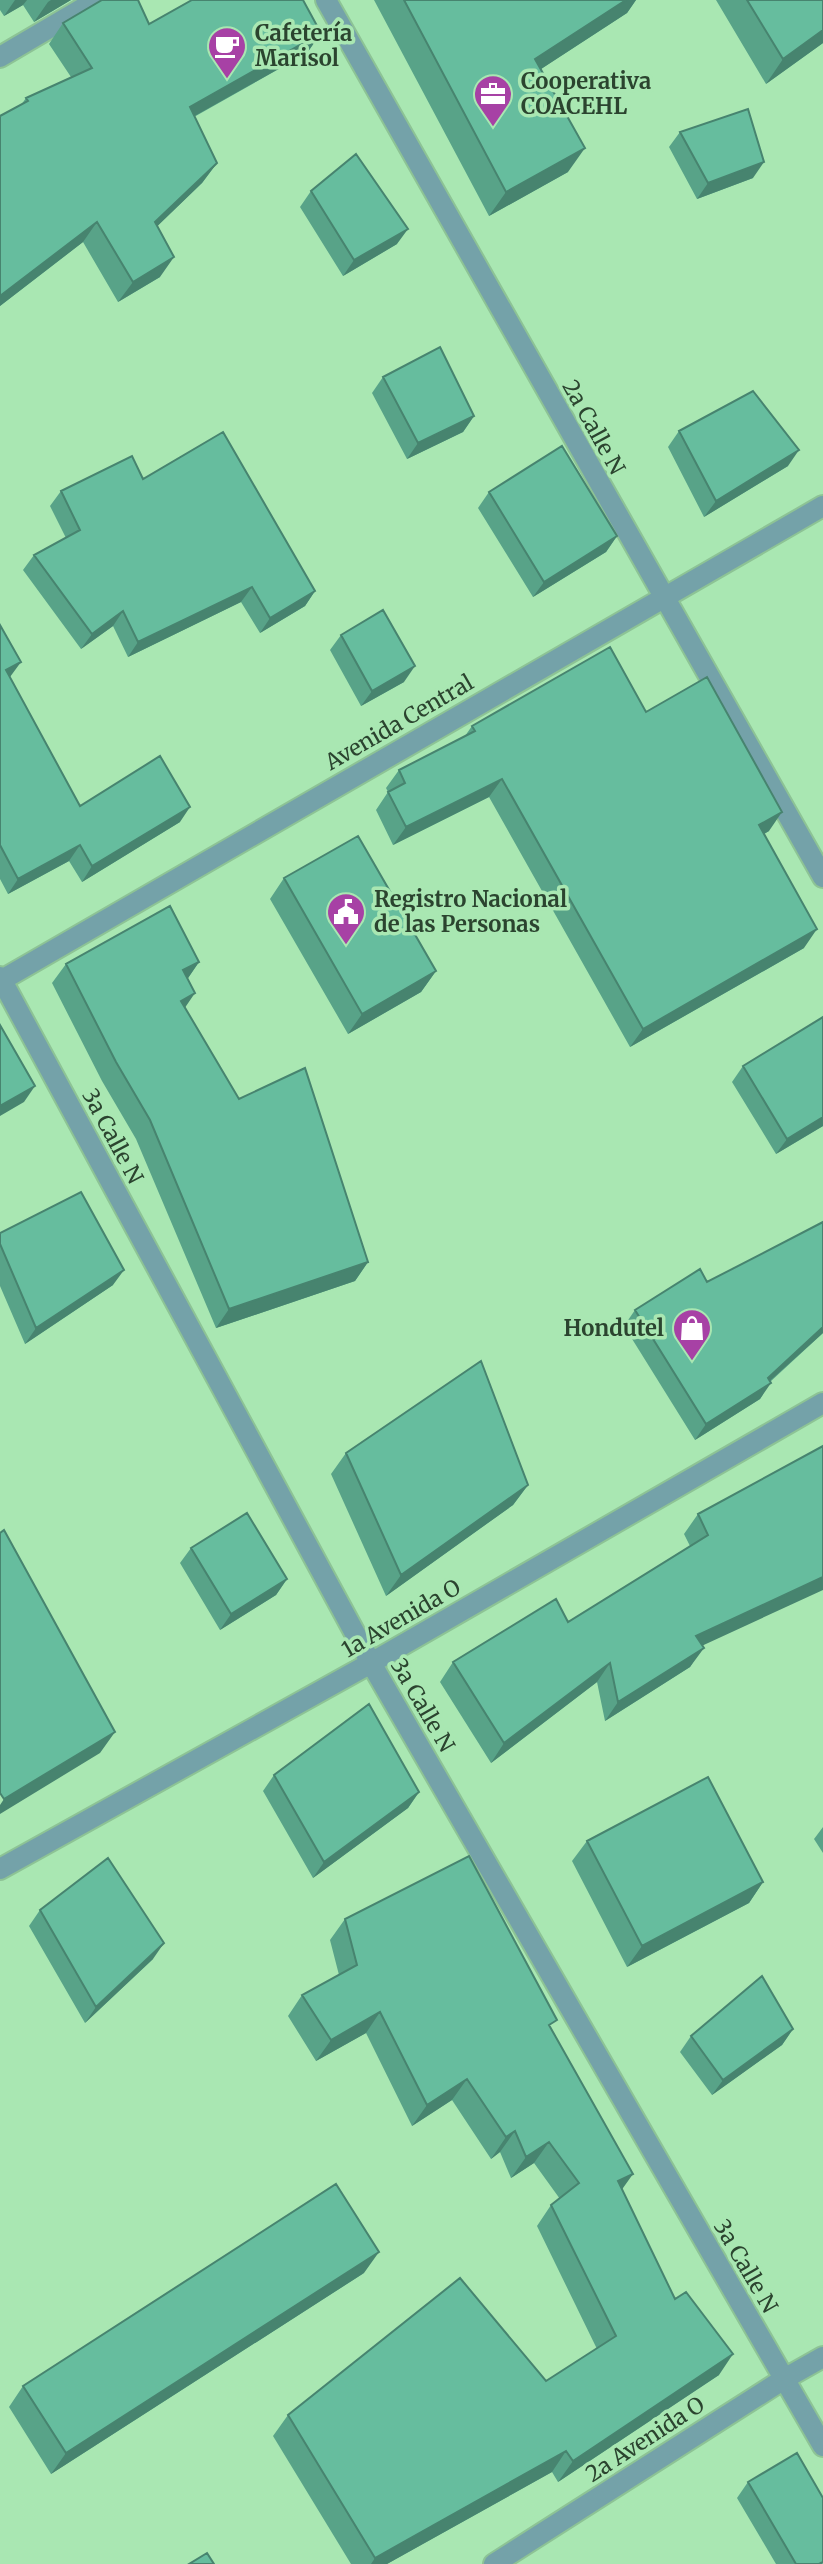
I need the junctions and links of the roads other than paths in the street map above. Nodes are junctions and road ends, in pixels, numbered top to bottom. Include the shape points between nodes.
1 (97, 0) edge
2 (326, 0) edge
3 (0, 57) edge
4 (823, 506) edge
5 (662, 597) junction
6 (823, 877) edge
7 (1, 979) edge
8 (823, 1403) edge
9 (371, 1663) junction
10 (0, 1869) edge
11 (823, 2357) edge
12 (784, 2379) junction
13 (823, 2446) edge
14 (494, 2564) edge

1 - 3 street
2 - 5 street, 2a Calle N
4 - 5 street, Avenida Central
5 - 6 street, 2a Calle N
5 - 7 street, Avenida Central
7 - 9 street, 3a Calle N
8 - 9 street, 1a Avenida O
9 - 10 street, 1a Avenida O
9 - 12 street, 3a Calle N
11 - 12 street, 2a Avenida O
12 - 13 street, 3a Calle N
12 - 14 street, 2a Avenida O

